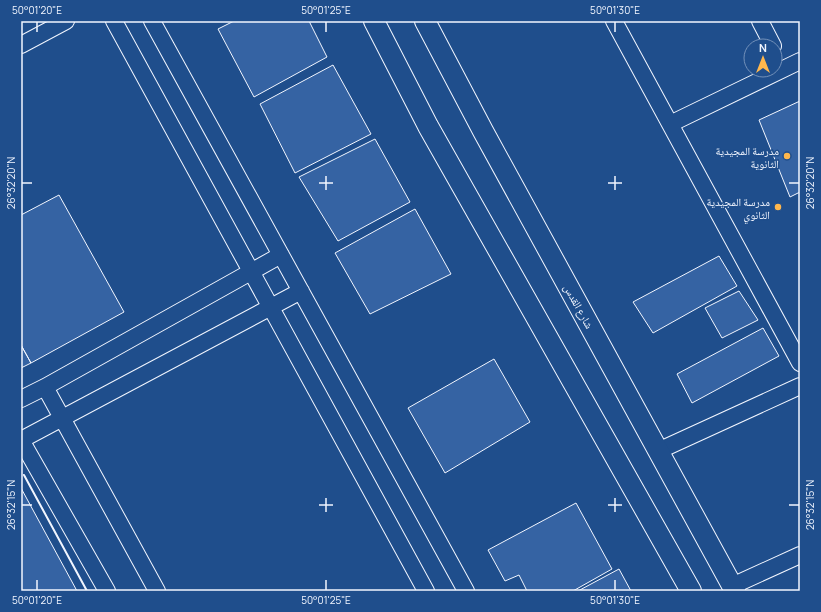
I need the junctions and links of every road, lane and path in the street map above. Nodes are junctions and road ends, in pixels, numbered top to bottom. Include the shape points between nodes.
1 (66, 21) edge
2 (114, 21) edge
3 (152, 21) edge
4 (374, 21) edge
5 (425, 21) edge
6 (614, 21) edge
7 (760, 21) edge
8 (769, 38) edge
9 (21, 45) edge
10 (800, 61) edge
11 (783, 64) edge
12 (785, 68) junction
13 (670, 124) junction
14 (281, 256) junction
15 (251, 273) junction
16 (301, 291) junction
17 (271, 307) junction
18 (800, 363) edge
19 (800, 386) edge
20 (45, 388) junction
21 (21, 399) edge
22 (62, 418) junction
23 (21, 440) edge
24 (658, 451) junction
25 (800, 555) edge
26 (733, 588) edge
27 (107, 591) edge
28 (157, 591) edge
29 (426, 591) edge
30 (466, 591) edge
31 (691, 591) edge

1 - 9 street
2 - 15 street
3 - 14 street
4 - 31 main road via 428,126
5 - 24 main road, شارع القدس
6 - 13 street
7 - 8 street
10 - 12 street
11 - 12 street
12 - 13 street
13 - 18 street
14 - 15 street
14 - 16 street
15 - 17 street
15 - 20 street
16 - 17 street
16 - 30 street
17 - 22 street
17 - 29 street
19 - 24 street
20 - 21 street
20 - 22 street
22 - 23 street
22 - 28 street
23 - 27 street
24 - 26 main road, شارع القدس
25 - 26 street

